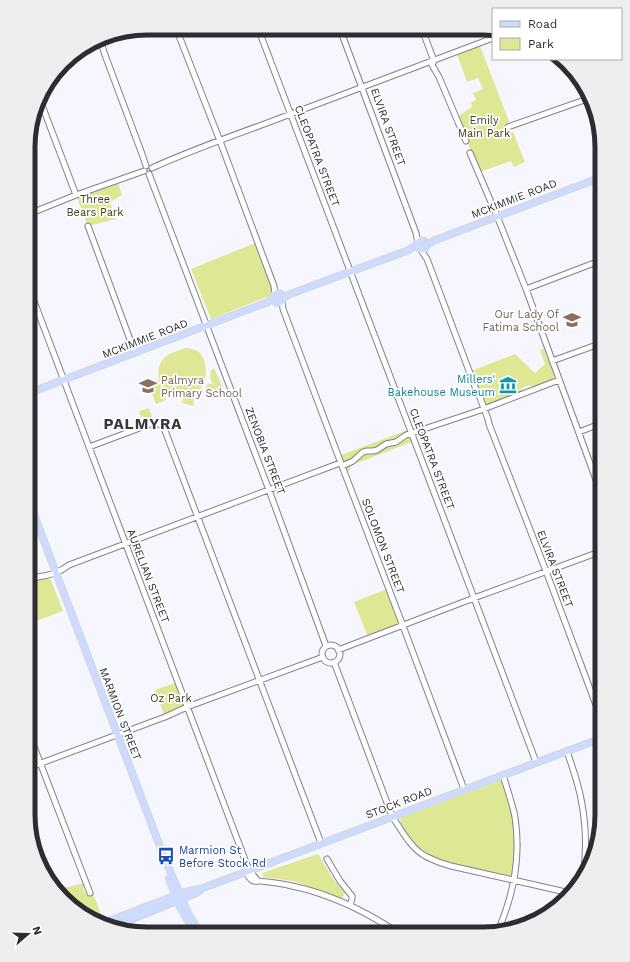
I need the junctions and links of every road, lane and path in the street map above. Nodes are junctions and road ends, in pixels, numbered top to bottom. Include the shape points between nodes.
1 (179, 35) edge
2 (261, 35) edge
3 (342, 35) edge
4 (424, 35) edge
5 (492, 38) edge
6 (101, 45) edge
7 (434, 61) junction
8 (362, 87) junction
9 (584, 100) edge
10 (43, 107) edge
11 (290, 114) junction
12 (508, 127) dead end
13 (220, 141) junction
14 (466, 141) dead end
15 (470, 153) dead end
16 (145, 168) junction
17 (152, 168) junction
18 (149, 174) junction
19 (595, 180) edge
20 (76, 195) junction
21 (35, 212) edge
22 (497, 216) junction
23 (88, 226) dead end
24 (422, 245) junction
25 (595, 263) edge
26 (351, 272) junction
27 (526, 289) junction
28 (277, 299) junction
29 (35, 304) edge
30 (207, 326) junction
31 (595, 346) edge
32 (135, 353) junction
33 (552, 361) junction
34 (64, 380) junction
35 (559, 380) junction
36 (35, 391) edge
37 (483, 409) junction
38 (595, 426) edge
39 (579, 432) junction
40 (412, 433) junction
41 (89, 447) junction
42 (341, 465) junction
43 (595, 477) edge
44 (269, 490) junction
45 (197, 517) junction
46 (35, 518) edge
47 (35, 526) edge
48 (125, 544) junction
49 (595, 554) edge
50 (54, 571) junction
51 (546, 571) junction
52 (35, 578) edge
53 (474, 598) junction
54 (403, 626) junction
55 (326, 646) junction
56 (338, 650) junction
57 (323, 657) junction
58 (334, 662) junction
59 (260, 680) junction
60 (595, 702) edge
61 (187, 707) junction
62 (116, 735) junction
63 (595, 741) edge
64 (35, 749) edge
65 (567, 751) junction
66 (536, 762) junction
67 (41, 764) junction
68 (35, 766) edge
69 (503, 775) junction
70 (464, 789) junction
71 (392, 816) junction
72 (321, 843) junction
73 (327, 859) dead end
74 (585, 860) edge
75 (249, 870) junction
76 (514, 881) junction
77 (564, 892) edge
78 (90, 893) dead end
79 (179, 898) junction
80 (350, 905) junction
81 (111, 920) edge
82 (121, 924) edge
83 (500, 926) edge
84 (191, 927) edge
85 (196, 927) edge
86 (389, 927) edge

1 - 13 street, SOLOMON STREET
2 - 11 street, CLEOPATRA STREET
3 - 8 street, ELVIRA STREET
4 - 7 street
5 - 7 street
6 - 16 street
7 - 8 street
7 - 14 street via 432,65
8 - 11 street
8 - 24 street, ELVIRA STREET
9 - 12 street
10 - 20 street
11 - 13 street
11 - 26 street, CLEOPATRA STREET
13 - 17 street
13 - 28 street, SOLOMON STREET
15 - 22 street
16 - 17 street
16 - 18 street via 146,174
16 - 20 street
17 - 18 street
18 - 30 street, ZENOBIA STREET
19 - 22 main road, MCKIMMIE ROAD
20 - 21 street
22 - 24 main road, MCKIMMIE ROAD
22 - 27 street
23 - 32 street
24 - 26 main road, MCKIMMIE ROAD
24 - 37 street, ELVIRA STREET
25 - 27 street
26 - 28 main road, MCKIMMIE ROAD
26 - 40 street, CLEOPATRA STREET
27 - 33 street
28 - 30 main road, MCKIMMIE ROAD
28 - 42 street, SOLOMON STREET via 283,309
29 - 34 street, AURELIAN STREET
30 - 32 main road, MCKIMMIE ROAD
30 - 44 street, ZENOBIA STREET
31 - 33 street
32 - 34 main road, MCKIMMIE ROAD
33 - 35 street
34 - 36 main road, MCKIMMIE ROAD
34 - 41 street, AURELIAN STREET
35 - 37 street
35 - 39 street
37 - 40 street
37 - 51 street, ELVIRA STREET
38 - 39 street
39 - 43 street
40 - 42 street via 396,442 382,445 373,452 363,452 353,461
40 - 53 street, CLEOPATRA STREET
41 - 45 street via 153,423 161,424
41 - 48 street, AURELIAN STREET
42 - 44 street
42 - 54 street, SOLOMON STREET
44 - 45 street
44 - 55 street, ZENOBIA STREET
45 - 48 street
45 - 59 street
46 - 50 main road, MARMION STREET
47 - 50 main road, MARMION STREET
48 - 50 street
48 - 61 street, AURELIAN STREET
49 - 51 street
50 - 52 street
50 - 62 main road, MARMION STREET
51 - 53 street
51 - 60 street, ELVIRA STREET
53 - 54 street
53 - 66 street, CLEOPATRA STREET
54 - 56 street
54 - 70 street, SOLOMON STREET
55 - 56 street via 332,645
55 - 57 street via 322,651
56 - 58 street via 339,656
57 - 58 street via 327,662
57 - 59 street
58 - 71 street
59 - 61 street
59 - 72 street
61 - 62 street
61 - 75 street, AURELIAN STREET
62 - 67 street
62 - 79 main road, MARMION STREET
63 - 65 main road, STOCK ROAD
64 - 67 street
65 - 66 main road, STOCK ROAD
65 - 74 street via 581,800
66 - 69 main road, STOCK ROAD
67 - 68 street
67 - 78 street
69 - 70 main road, STOCK ROAD
69 - 76 street via 516,829
70 - 71 main road, STOCK ROAD
71 - 72 main road, STOCK ROAD
71 - 76 street via 403,834 426,857 451,866
72 - 75 main road, STOCK ROAD
73 - 80 street via 337,878 352,896
75 - 79 main road, STOCK ROAD
75 - 80 street, AURELIAN STREET via 258,881 303,888
76 - 77 street
76 - 83 street
79 - 81 main road, STOCK ROAD
79 - 82 main road, STOCK ROAD
79 - 84 main road, MARMION STREET
79 - 85 main road, MARMION STREET
80 - 86 street

